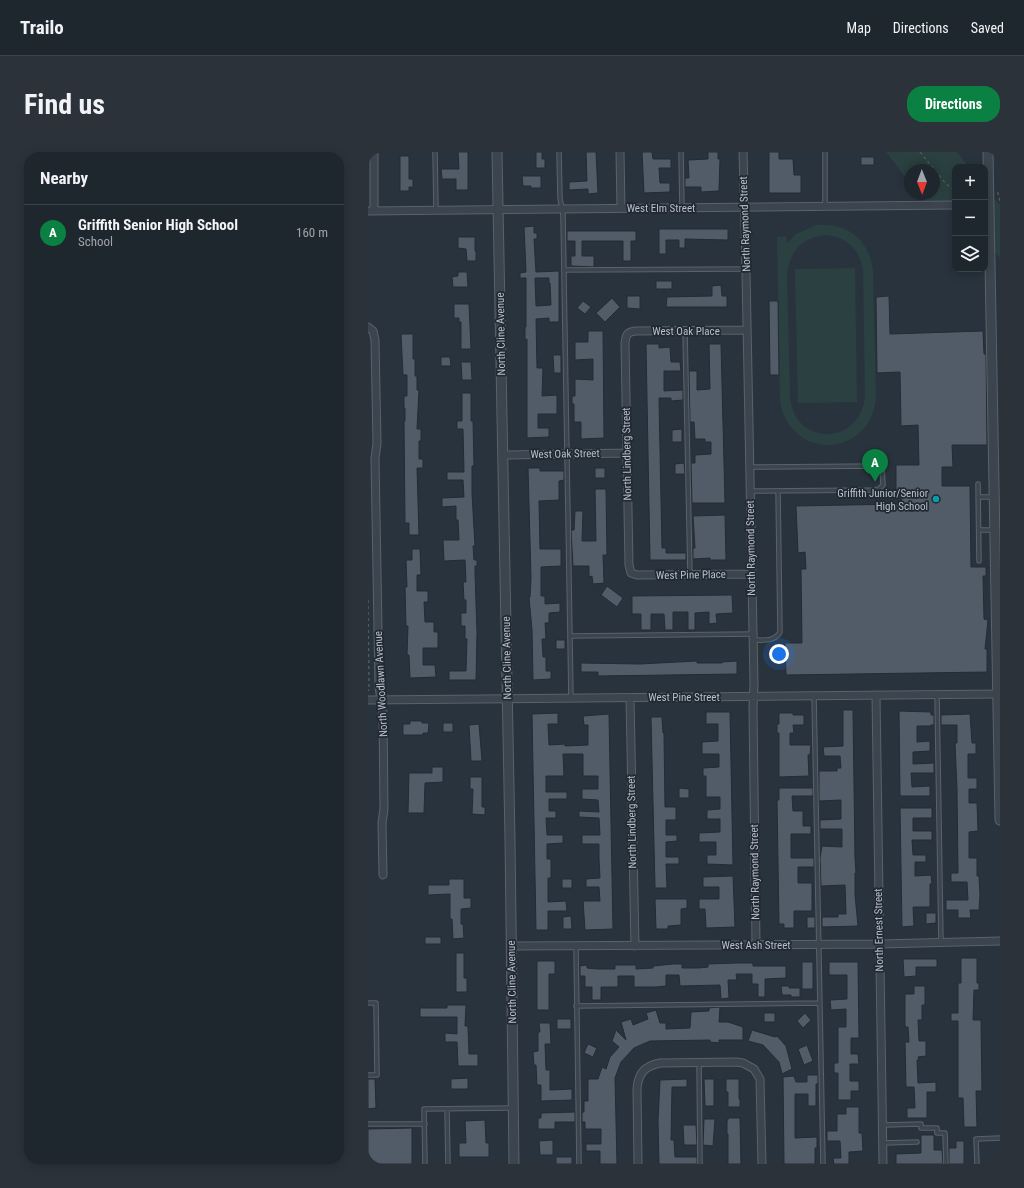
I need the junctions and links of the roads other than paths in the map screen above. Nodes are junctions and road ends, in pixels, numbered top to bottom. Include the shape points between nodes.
1 (374, 152) edge
2 (435, 152) edge
3 (497, 152) edge
4 (559, 152) edge
5 (620, 152) edge
6 (681, 152) edge
7 (743, 152) edge
8 (825, 152) edge
9 (988, 152) edge
10 (987, 200) edge
11 (952, 205) edge
12 (825, 206) junction
13 (744, 207) junction
14 (621, 208) junction
15 (682, 208) junction
16 (498, 209) junction
17 (562, 209) junction
18 (436, 210) junction
19 (371, 211) edge
20 (988, 233) edge
21 (746, 269) junction
22 (564, 270) junction
23 (369, 327) edge
24 (685, 330) junction
25 (747, 330) junction
26 (626, 334) joint
27 (627, 453) junction
28 (566, 454) junction
29 (503, 455) junction
30 (372, 458) edge
31 (750, 467) junction
32 (997, 483) edge
33 (978, 484) dead end
34 (750, 491) junction
35 (778, 491) junction
36 (978, 497) junction
37 (994, 497) junction
38 (979, 530) junction
39 (994, 530) junction
40 (979, 561) dead end
41 (631, 573) joint
42 (752, 574) junction
43 (690, 575) junction
44 (570, 636) junction
45 (753, 637) junction
46 (936, 694) junction
47 (999, 694) edge
48 (876, 695) junction
49 (814, 696) junction
50 (754, 697) junction
51 (571, 698) junction
52 (630, 698) junction
53 (507, 699) junction
54 (368, 700) edge
55 (381, 700) junction
56 (1000, 820) edge
57 (383, 875) dead end
58 (1000, 941) edge
59 (941, 942) junction
60 (818, 944) junction
61 (880, 944) junction
62 (756, 945) junction
63 (511, 946) junction
64 (576, 946) junction
65 (635, 946) junction
66 (368, 1003) edge
67 (820, 1003) junction
68 (576, 1006) junction
69 (700, 1062) junction
70 (368, 1075) edge
71 (513, 1108) junction
72 (447, 1109) junction
73 (368, 1124) edge
74 (425, 1124) junction
75 (883, 1125) junction
76 (1000, 1138) edge
77 (917, 1142) dead end
78 (883, 1143) junction
79 (425, 1164) edge
80 (448, 1164) edge
81 (514, 1164) edge
82 (579, 1164) edge
83 (638, 1164) edge
84 (700, 1164) edge
85 (762, 1164) edge
86 (823, 1164) edge
87 (883, 1164) edge
88 (946, 1164) edge
89 (977, 1164) edge

1 - 19 street
2 - 18 lane
3 - 16 street, North Cline Avenue
4 - 17 lane
5 - 14 street
6 - 15 lane
7 - 13 street, North Raymond Street
8 - 12 lane
9 - 10 street
11 - 12 street, West Elm Street
12 - 13 street, West Elm Street
13 - 15 street, West Elm Street
13 - 21 street, North Raymond Street
14 - 15 street, West Elm Street
14 - 17 street, West Elm Street
16 - 17 street, West Elm Street
16 - 18 street, West Elm Street
16 - 29 street, North Cline Avenue
17 - 22 lane
18 - 19 street, West Elm Street
20 - 32 street
21 - 22 lane
21 - 25 street, North Raymond Street
22 - 28 lane
23 - 30 street, North Woodlawn Avenue via 375,340 377,444
24 - 25 street, West Oak Place
24 - 26 street, West Oak Place via 635,331
24 - 43 lane
25 - 31 street, North Raymond Street
26 - 27 street, North Lindberg Street
27 - 28 street, West Oak Street
27 - 41 street, North Lindberg Street
28 - 29 street, West Oak Street
28 - 44 lane
29 - 53 street, North Cline Avenue
30 - 55 street, North Woodlawn Avenue
31 - 34 street, North Raymond Street
31 - 35 lane via 882,466 883,485 879,489
32 - 37 street
33 - 36 lane
34 - 35 lane
34 - 42 street, North Raymond Street
35 - 45 lane via 780,632 773,639
36 - 37 lane
36 - 38 lane
37 - 39 street
38 - 39 lane
38 - 40 lane
39 - 47 street
41 - 43 street, West Pine Place
42 - 43 street, West Pine Place
42 - 45 street, North Raymond Street
44 - 45 lane
44 - 51 lane
45 - 50 street, North Raymond Street
46 - 47 street, West Pine Street
46 - 48 street, West Pine Street
46 - 59 lane
47 - 56 street
48 - 49 street, West Pine Street
48 - 61 street, North Ernest Street
49 - 50 street, West Pine Street
49 - 60 lane
50 - 52 street, West Pine Street
50 - 62 street, North Raymond Street
51 - 52 street, West Pine Street
51 - 53 street, West Pine Street
52 - 65 street, North Lindberg Street
53 - 55 street, West Pine Street
53 - 63 street, North Cline Avenue
54 - 55 street, West Pine Street
55 - 57 street, North Woodlawn Avenue
58 - 59 street, West Ash Street
59 - 61 street, West Ash Street
60 - 61 street, West Ash Street
60 - 62 street, West Ash Street
60 - 67 lane
61 - 75 street, North Ernest Street
62 - 65 street, West Ash Street
63 - 64 street, West Ash Street
63 - 71 street, North Cline Avenue
64 - 65 street, West Ash Street
64 - 68 lane
66 - 70 lane via 376,1003 377,1075
67 - 68 lane
67 - 86 lane
68 - 82 lane
69 - 83 street via 660,1063 648,1066 640,1074 637,1089
69 - 84 lane
69 - 85 street via 744,1063 754,1069 761,1084
71 - 72 lane
71 - 81 street, North Cline Avenue
72 - 74 lane via 424,1109
72 - 80 lane
73 - 74 lane
74 - 79 lane
75 - 78 street, North Ernest Street
75 - 88 lane via 921,1124 921,1128 937,1128 938,1133 945,1133
76 - 89 lane via 976,1139
77 - 78 lane
78 - 87 street, North Ernest Street

